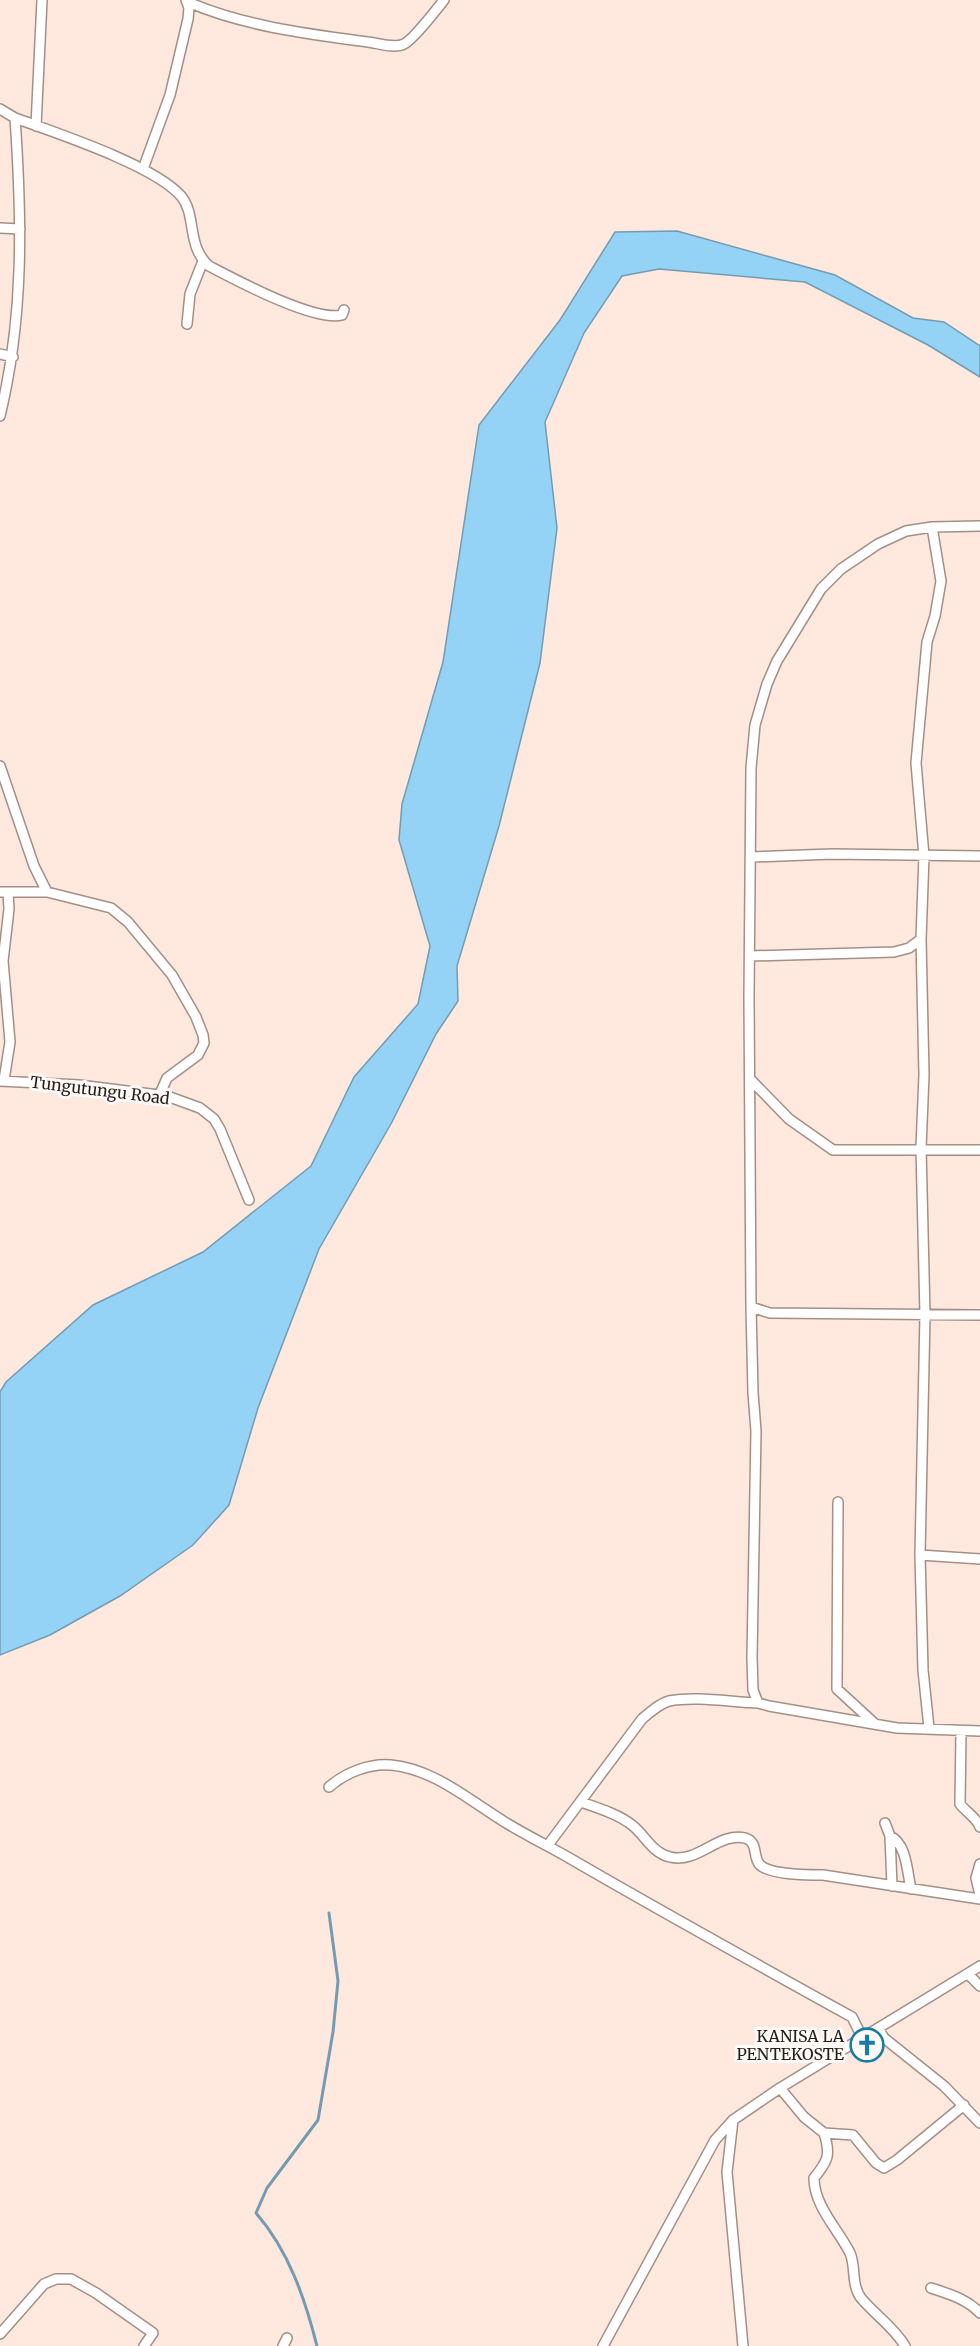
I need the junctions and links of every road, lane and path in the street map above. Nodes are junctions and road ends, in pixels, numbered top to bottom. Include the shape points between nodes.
1 (42, 0) edge
2 (444, 0) edge
3 (188, 1) edge
4 (0, 109) edge
5 (15, 118) junction
6 (36, 126) junction
7 (143, 169) junction
8 (0, 228) edge
9 (20, 229) junction
10 (203, 261) junction
11 (344, 310) dead end
12 (187, 324) dead end
13 (0, 354) edge
14 (13, 357) junction
15 (2, 396) edge
16 (0, 417) edge
17 (980, 526) edge
18 (932, 527) junction
19 (0, 766) edge
20 (924, 856) junction
21 (980, 856) edge
22 (752, 857) junction
23 (4, 892) edge
24 (46, 892) junction
25 (921, 939) junction
26 (750, 956) junction
27 (750, 1079) junction
28 (2, 1080) edge
29 (159, 1096) junction
30 (921, 1148) junction
31 (980, 1150) edge
32 (249, 1200) dead end
33 (752, 1307) junction
34 (925, 1315) junction
35 (980, 1315) edge
36 (838, 1502) dead end
37 (920, 1555) junction
38 (980, 1559) edge
39 (758, 1702) junction
40 (876, 1724) junction
41 (929, 1728) junction
42 (962, 1731) junction
43 (980, 1731) edge
44 (329, 1787) dead end
45 (581, 1802) junction
46 (885, 1823) dead end
47 (980, 1827) edge
48 (890, 1836) junction
49 (548, 1845) junction
50 (980, 1864) edge
51 (892, 1886) junction
52 (911, 1889) junction
53 (980, 1897) edge
54 (980, 1966) edge
55 (968, 1974) junction
56 (980, 1986) edge
57 (878, 2028) junction
58 (862, 2037) junction
59 (780, 2088) junction
60 (964, 2105) junction
61 (733, 2120) junction
62 (980, 2123) edge
63 (824, 2133) junction
64 (931, 2288) dead end
65 (980, 2313) edge
66 (0, 2334) edge
67 (144, 2346) edge
68 (603, 2346) edge
69 (743, 2346) edge
70 (905, 2346) edge

1 - 6 street
2 - 3 street via 409,40 399,45 334,38 236,18
3 - 7 street via 188,19 170,95
4 - 5 street
5 - 6 street
5 - 9 street
6 - 7 street
7 - 10 street via 180,196 187,206 195,246
8 - 9 street
9 - 14 street
10 - 11 street via 226,275 324,316 342,315
10 - 12 street via 190,294
13 - 14 street
14 - 15 street
15 - 16 street
17 - 18 street
18 - 20 street via 941,581 927,642 916,763
18 - 22 street via 906,531 840,569 821,589 777,661 755,726
19 - 24 street
20 - 21 street
20 - 22 street
20 - 25 street
22 - 26 street
23 - 24 street
23 - 28 street via 9,909 3,961 10,1042
24 - 29 street via 111,908 121,915 172,975 196,1017 203,1035 202,1049 167,1078
25 - 26 street via 894,952
25 - 30 street
26 - 27 street
27 - 30 street via 789,1119 833,1150
27 - 33 street
28 - 29 street, Tungutungu Road
29 - 32 street, Tungutungu Road via 184,1101 213,1119
30 - 31 street
30 - 34 street
33 - 34 street via 770,1313
33 - 39 street via 756,1431 752,1657 753,1690
34 - 35 street
34 - 37 street
36 - 40 street via 837,1689
37 - 38 street
37 - 41 street
39 - 40 street
39 - 45 street via 686,1700 656,1707 642,1719
40 - 41 street
41 - 42 street
42 - 43 street
42 - 47 street via 960,1804
44 - 49 street via 341,1776 374,1766 392,1765 426,1774
45 - 49 street
45 - 51 street via 632,1825 653,1848 669,1857 697,1855 719,1842 743,1838 755,1847 761,1866 772,1870
46 - 48 street
48 - 51 street
48 - 52 street via 901,1846
49 - 58 street via 852,2017
50 - 53 street via 976,1878
51 - 52 street
52 - 53 street
54 - 55 street
55 - 56 street
55 - 57 street
57 - 58 street
57 - 60 street via 884,2038
58 - 59 street
59 - 61 street
59 - 63 street
60 - 62 street
60 - 63 street via 884,2168 853,2135
61 - 68 street via 715,2140
61 - 69 street via 727,2172
63 - 70 street via 828,2146 826,2163 814,2178 814,2185 830,2222 851,2254 860,2296
64 - 65 street via 972,2304
66 - 67 street via 44,2284 70,2279 153,2333

